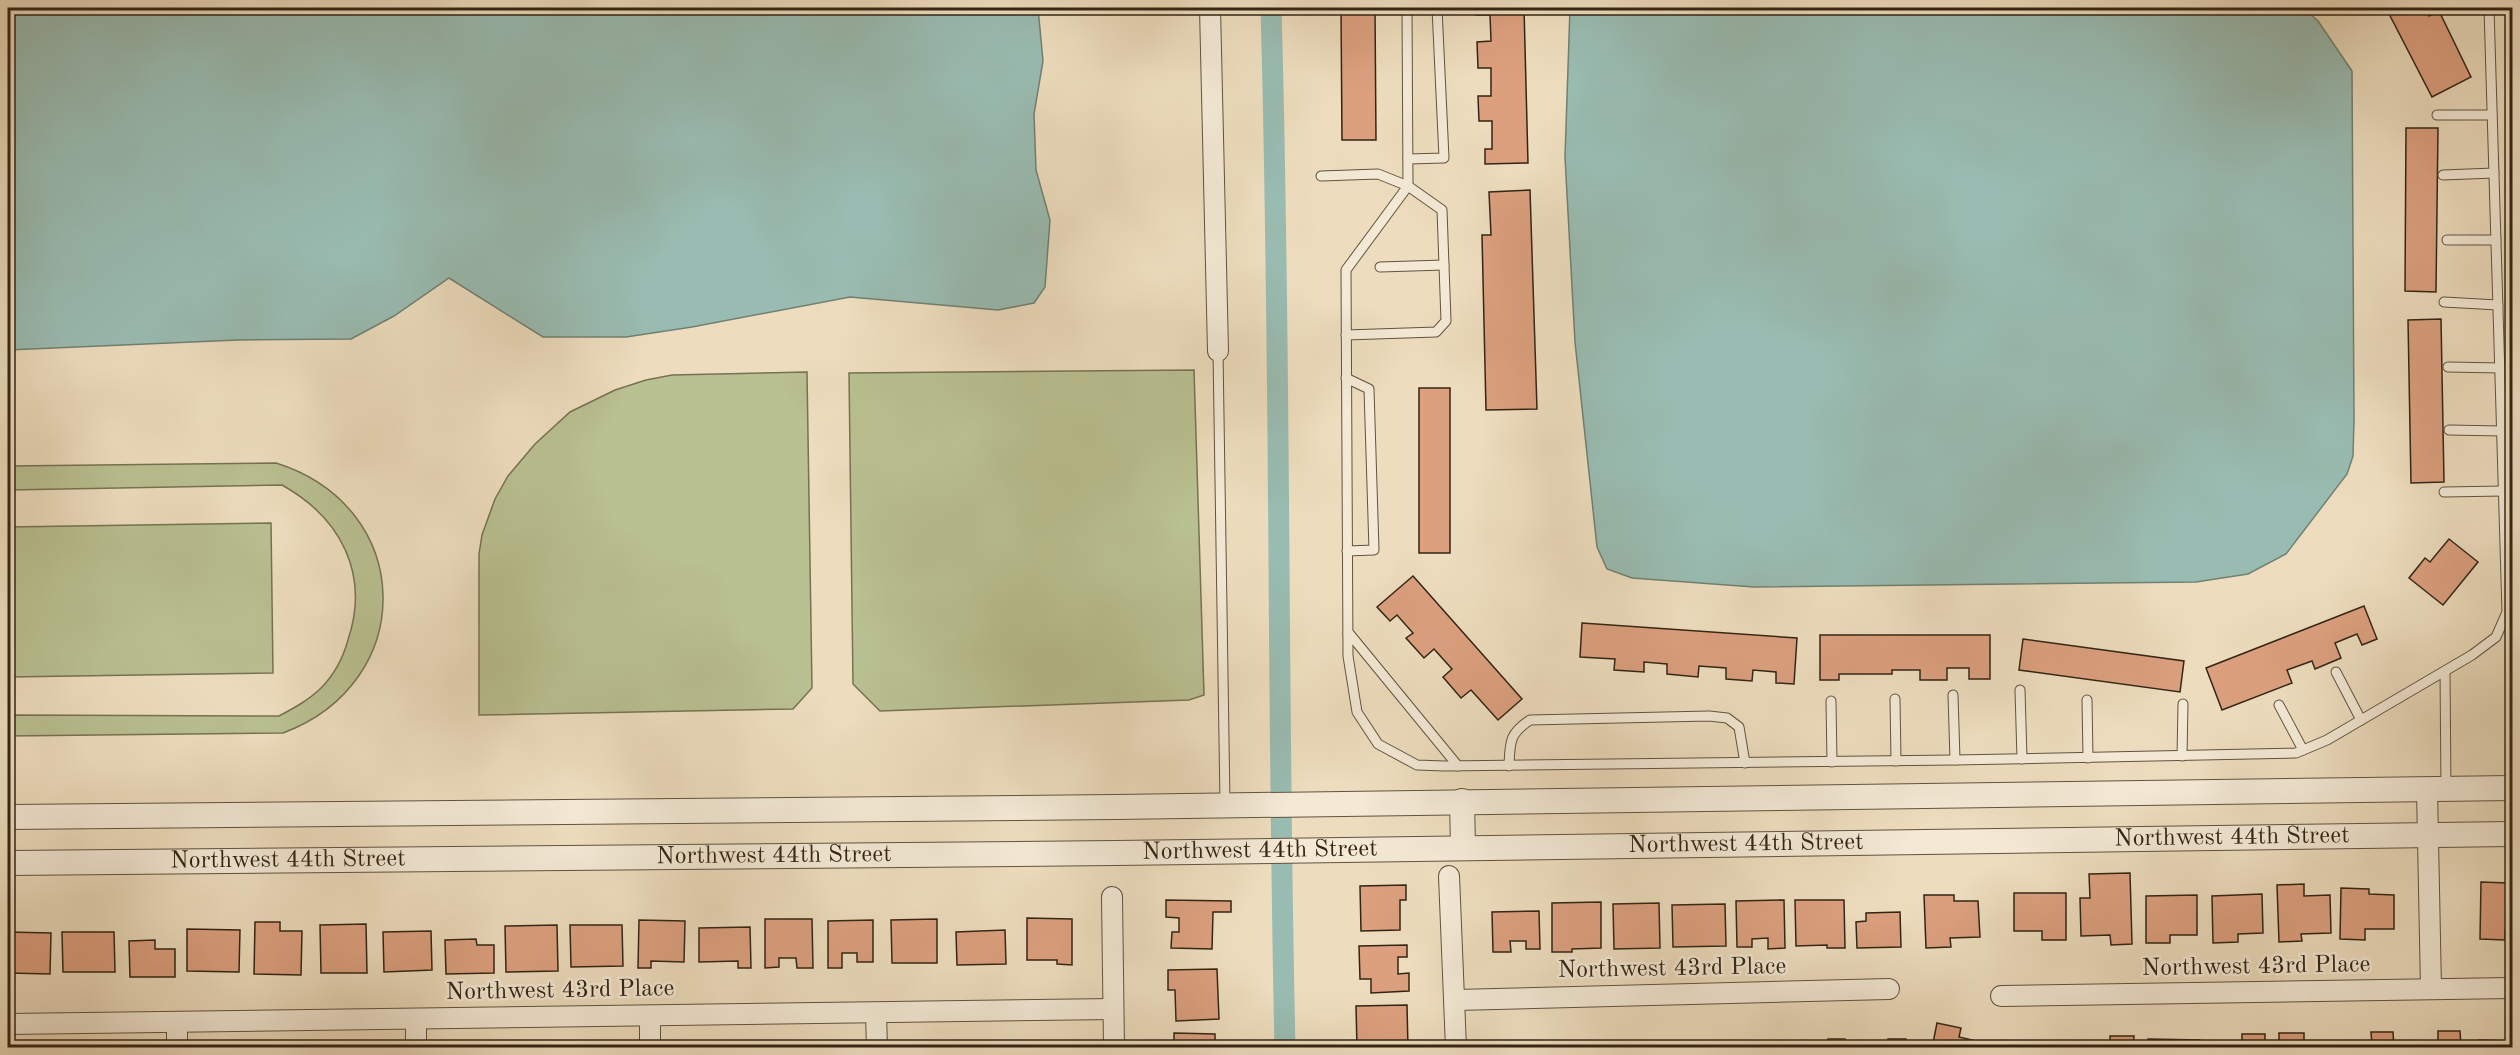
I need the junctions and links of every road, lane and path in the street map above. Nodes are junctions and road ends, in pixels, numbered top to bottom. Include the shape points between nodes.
1 (1210, 8) edge
2 (1407, 8) edge
3 (1437, 8) edge
4 (2489, 8) edge
5 (2437, 115) dead end
6 (2492, 115) junction
7 (1408, 159) junction
8 (2494, 172) junction
9 (2443, 175) dead end
10 (1321, 176) dead end
11 (1408, 186) junction
12 (2447, 240) dead end
13 (2496, 240) junction
14 (1444, 265) junction
15 (1380, 267) dead end
16 (2445, 302) dead end
17 (2498, 305) junction
18 (1346, 335) junction
19 (1218, 351) joint
20 (2448, 367) dead end
21 (2500, 368) junction
22 (1346, 378) junction
23 (2449, 430) dead end
24 (2502, 431) junction
25 (2504, 491) junction
26 (2445, 492) dead end
27 (1347, 551) junction
28 (1348, 632) junction
29 (2445, 671) junction
30 (2336, 672) dead end
31 (2020, 690) dead end
32 (1953, 695) dead end
33 (1894, 699) dead end
34 (2087, 700) dead end
35 (1831, 701) dead end
36 (2183, 704) dead end
37 (2279, 705) dead end
38 (2361, 720) junction
39 (2302, 750) junction
40 (2182, 756) junction
41 (2088, 758) junction
42 (2022, 759) junction
43 (1955, 760) junction
44 (1896, 761) junction
45 (1832, 762) junction
46 (1745, 763) junction
47 (1458, 766) junction
48 (1509, 766) junction
49 (2512, 788) edge
50 (2437, 789) junction
51 (1462, 801) junction
52 (1225, 804) junction
53 (8, 817) edge
54 (2512, 834) edge
55 (2428, 835) junction
56 (1464, 848) junction
57 (8, 863) edge
58 (1449, 876) dead end
59 (1112, 897) dead end
60 (2512, 988) edge
61 (1889, 989) dead end
62 (2431, 989) junction
63 (2001, 996) dead end
64 (1456, 1000) junction
65 (1113, 1009) junction
66 (876, 1013) junction
67 (650, 1016) junction
68 (416, 1019) junction
69 (177, 1022) junction
70 (8, 1024) edge
71 (177, 1047) edge
72 (416, 1047) edge
73 (650, 1047) edge
74 (877, 1047) edge
75 (1114, 1047) edge
76 (1456, 1047) edge

1 - 19 street
2 - 7 lane
3 - 7 lane via 1444,158
4 - 6 lane
5 - 6 lane
6 - 8 lane
7 - 11 lane
8 - 9 lane
8 - 13 lane
10 - 11 lane via 1378,174
11 - 14 lane via 1442,210
11 - 18 lane via 1346,270
12 - 13 lane
13 - 17 lane
14 - 15 lane
14 - 18 lane via 1446,321 1436,332
16 - 17 lane
17 - 21 lane
18 - 22 lane
19 - 52 lane
20 - 21 lane
21 - 24 lane
22 - 27 lane
22 - 27 lane via 1370,389 1374,550
23 - 24 lane
24 - 25 lane
25 - 26 lane
25 - 29 lane via 2507,612 2496,637
27 - 28 lane
28 - 47 lane
28 - 47 lane via 1358,712 1378,744 1417,765
29 - 38 lane
29 - 50 lane
30 - 38 lane
31 - 42 lane
32 - 43 lane
33 - 44 lane
34 - 41 lane
35 - 45 lane
36 - 40 lane
37 - 39 lane
38 - 39 lane
39 - 40 lane
40 - 41 lane
41 - 42 lane
42 - 43 lane
43 - 44 lane
44 - 45 lane
45 - 46 lane
46 - 48 lane
46 - 48 lane via 1739,727 1727,718 1709,716 1530,720 1518,728 1510,741
47 - 48 lane
49 - 50 street, Northwest 44th Street
50 - 51 street, Northwest 44th Street
50 - 55 street
51 - 52 street, Northwest 44th Street
51 - 56 street
52 - 53 street, Northwest 44th Street
54 - 55 street, Northwest 44th Street
55 - 56 street, Northwest 44th Street
55 - 62 street
56 - 57 street, Northwest 44th Street
58 - 64 street
59 - 65 street
60 - 62 street, Northwest 43rd Place
61 - 64 street, Northwest 43rd Place
62 - 63 street, Northwest 43rd Place
64 - 76 street
65 - 66 street, Northwest 43rd Place
65 - 75 street
66 - 67 street, Northwest 43rd Place
66 - 74 street
67 - 68 street, Northwest 43rd Place
67 - 73 street
68 - 69 street, Northwest 43rd Place
68 - 72 street
69 - 70 street, Northwest 43rd Place
69 - 71 street

